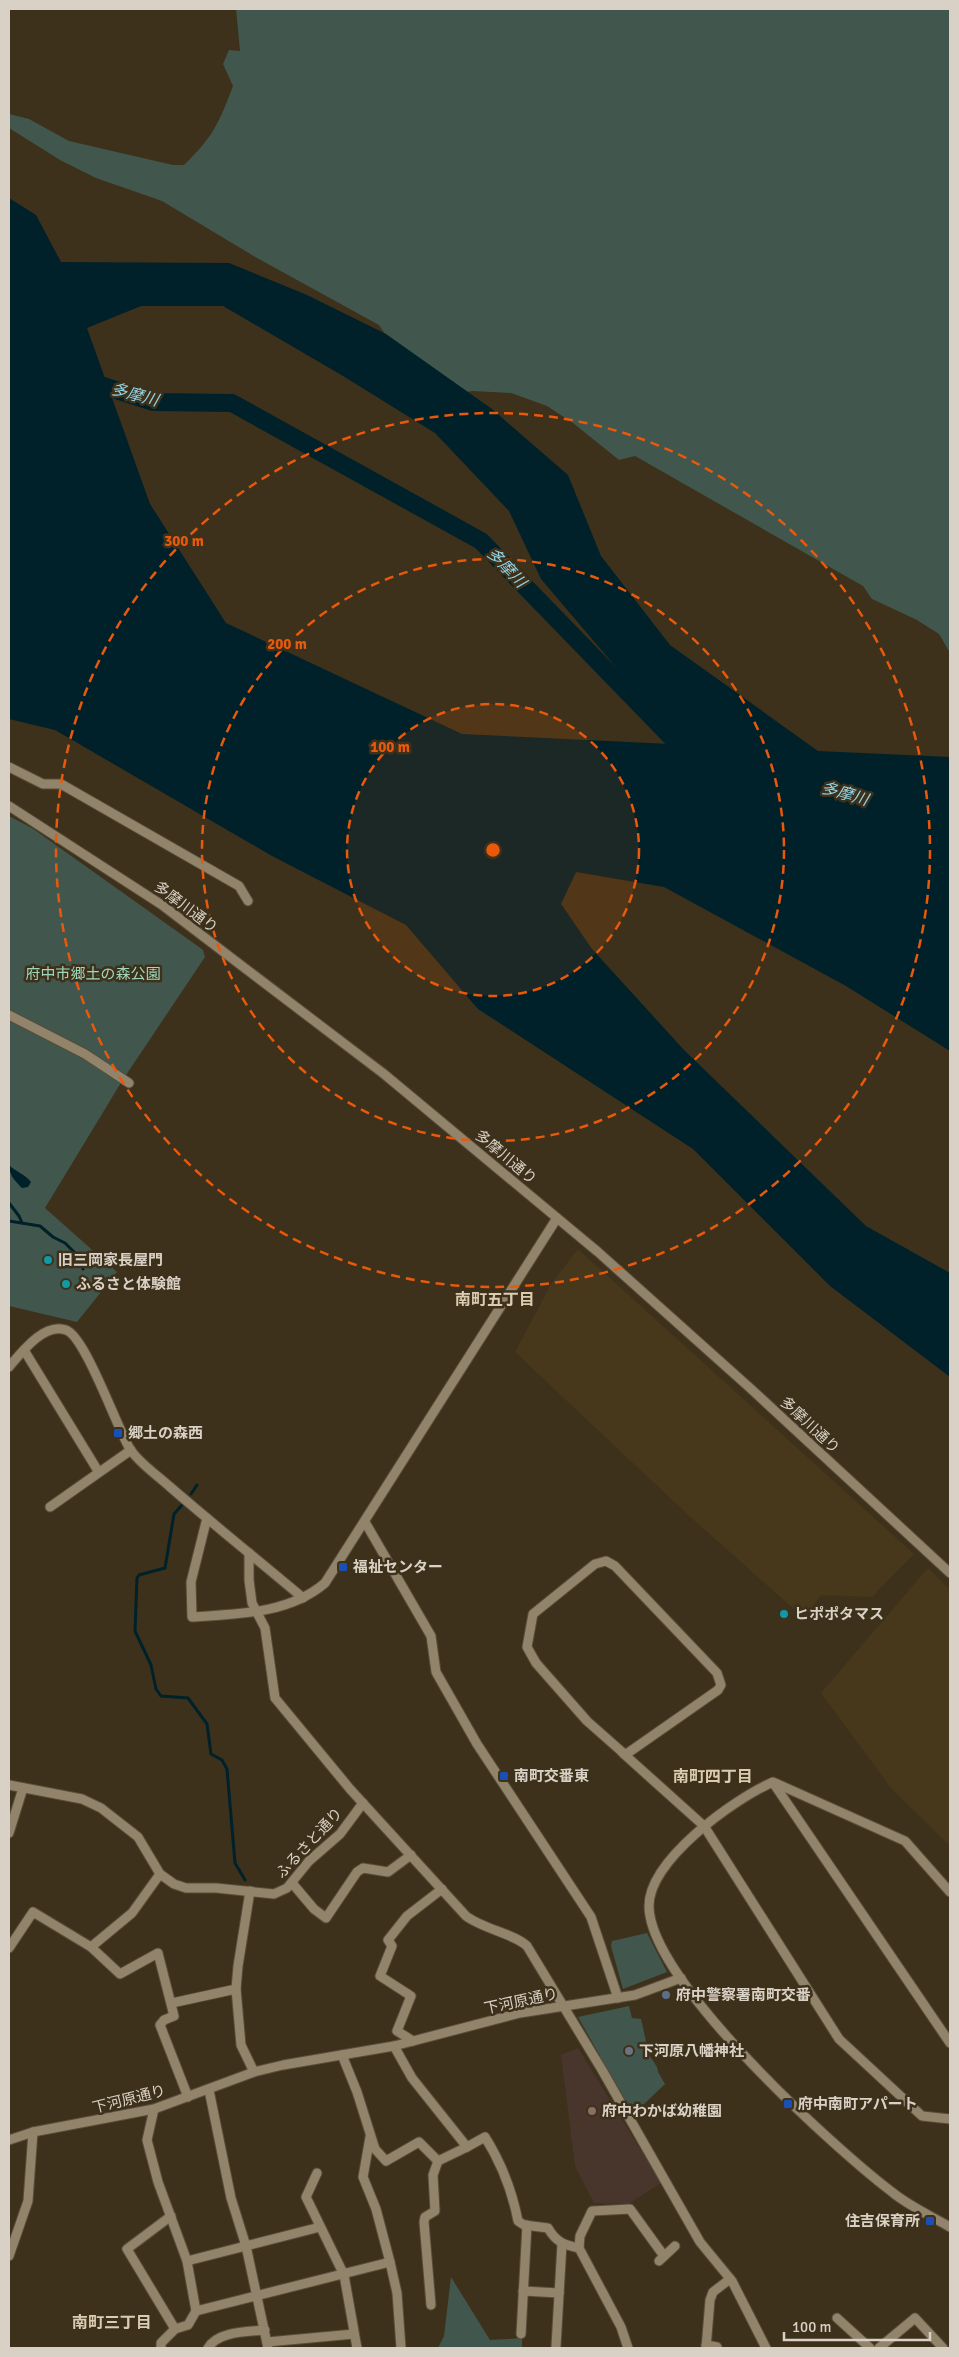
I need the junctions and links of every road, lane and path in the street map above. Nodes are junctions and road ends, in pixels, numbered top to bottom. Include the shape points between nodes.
1 (9, 767) edge
2 (9, 806) edge
3 (248, 901) dead end
4 (9, 1015) edge
5 (129, 1083) dead end
6 (557, 1218) junction
7 (24, 1350) junction
8 (9, 1367) edge
9 (131, 1450) junction
10 (98, 1471) junction
11 (50, 1507) dead end
12 (207, 1518) junction
13 (365, 1522) junction
14 (249, 1553) junction
15 (950, 1573) edge
16 (304, 1598) junction
17 (257, 1610) junction
18 (624, 1755) junction
19 (773, 1782) junction
20 (9, 1785) edge
21 (23, 1788) junction
22 (362, 1803) junction
23 (704, 1826) junction
24 (9, 1833) edge
25 (411, 1855) junction
26 (160, 1874) junction
27 (292, 1883) junction
28 (442, 1889) junction
29 (250, 1891) junction
30 (950, 1892) edge
31 (91, 1947) junction
32 (9, 1948) edge
33 (681, 1978) junction
34 (236, 1989) junction
35 (618, 1998) junction
36 (172, 2003) junction
37 (563, 2006) junction
38 (413, 2041) junction
39 (950, 2043) edge
40 (394, 2046) junction
41 (342, 2055) junction
42 (254, 2072) junction
43 (208, 2090) junction
44 (188, 2097) junction
45 (154, 2109) junction
46 (950, 2119) edge
47 (33, 2132) junction
48 (370, 2137) junction
49 (9, 2140) edge
50 (467, 2147) junction
51 (438, 2161) junction
52 (317, 2172) dead end
53 (171, 2216) junction
54 (527, 2225) junction
55 (320, 2227) junction
56 (950, 2227) edge
57 (562, 2244) junction
58 (246, 2246) junction
59 (675, 2246) dead end
60 (578, 2248) junction
61 (9, 2256) edge
62 (187, 2261) junction
63 (390, 2262) junction
64 (344, 2275) junction
65 (730, 2278) junction
66 (523, 2291) junction
67 (559, 2293) junction
68 (258, 2295) junction
69 (431, 2305) dead end
70 (196, 2311) junction
71 (838, 2318) dead end
72 (175, 2329) junction
73 (265, 2330) junction
74 (354, 2334) junction
75 (520, 2334) dead end
76 (268, 2345) edge
77 (556, 2346) dead end
78 (706, 2347) edge
79 (717, 2347) dead end
80 (161, 2348) edge
81 (208, 2348) edge
82 (357, 2348) edge
83 (401, 2348) edge
84 (628, 2348) edge
85 (766, 2348) edge
86 (870, 2348) edge
87 (879, 2348) edge
88 (943, 2348) edge

1 - 3 street via 43,784 61,784 240,886
2 - 6 street, 多摩川通り via 162,905 297,1006
4 - 5 street via 78,1050
6 - 13 street
6 - 15 street, 多摩川通り via 720,1361
7 - 8 street
7 - 9 street via 40,1336 55,1329 68,1330 75,1335
7 - 10 street
9 - 10 street
9 - 12 street
10 - 11 street
12 - 14 street
12 - 17 street via 191,1582 192,1617
13 - 16 street via 325,1583
13 - 35 street via 431,1636 436,1672 477,1744 591,1918
14 - 16 street
14 - 17 street via 248,1580 252,1604
16 - 17 street
17 - 22 street via 265,1628 276,1698
18 - 18 street via 721,1685 717,1673 615,1566 606,1561 595,1564 533,1614 527,1647 536,1663 587,1720
18 - 23 street
19 - 23 street
19 - 30 street via 905,1841
19 - 39 street
20 - 21 street, ふるさと通り
21 - 24 street
21 - 26 street, ふるさと通り via 82,1799 101,1808 138,1838
22 - 25 street
22 - 27 street, ふるさと通り via 340,1834 309,1861
23 - 33 street via 667,1865 650,1896 650,1912 656,1931
23 - 46 street via 840,2039 922,2116
25 - 27 street via 388,1872 363,1868 357,1872 326,1918
25 - 28 street
26 - 29 street, ふるさと通り via 186,1888
26 - 31 street via 132,1912
27 - 29 street, ふるさと通り via 274,1894
28 - 37 street via 473,1921 522,1941
28 - 38 street via 407,1916 388,1940 392,1946 380,1976 411,1996 397,2031
29 - 34 street
31 - 32 street via 33,1912
31 - 36 street via 120,1974 158,1952
33 - 35 street, 下河原通り via 660,1988
33 - 56 street via 728,2037 816,2128 893,2193
34 - 36 street
34 - 42 street via 241,2045
35 - 37 street, 下河原通り
36 - 44 street via 174,2016 160,2025
37 - 38 street, 下河原通り via 520,2013
37 - 65 street via 700,2242
38 - 40 street, 下河原通り
40 - 41 street, 下河原通り
40 - 50 street via 412,2078
41 - 42 street, 下河原通り
41 - 48 street
42 - 43 street, 下河原通り
43 - 44 street, 下河原通り
43 - 58 street via 231,2198
44 - 45 street, 下河原通り
45 - 47 street, 下河原通り
45 - 53 street via 147,2140
47 - 49 street, 下河原通り
47 - 61 street via 28,2201
48 - 51 street via 386,2161 419,2142
48 - 63 street via 362,2178 376,2209
50 - 51 street
50 - 54 street via 485,2137 504,2169 518,2221
51 - 69 street via 433,2175 435,2211 425,2217 424,2222
52 - 55 street via 306,2197
53 - 62 street
53 - 72 street via 126,2249
54 - 57 street via 548,2228
54 - 66 street
55 - 58 street
55 - 64 street
57 - 60 street
57 - 67 street
58 - 62 street
58 - 68 street
59 - 60 street via 662,2259 630,2209 592,2211
60 - 84 street via 621,2327
62 - 70 street
63 - 64 street
63 - 83 street via 397,2293
64 - 68 street
64 - 74 street
65 - 78 street via 713,2292 710,2300
65 - 85 street
66 - 67 street
66 - 75 street
67 - 77 street
68 - 70 street
68 - 73 street
70 - 72 street via 188,2325
71 - 86 street
72 - 80 street via 161,2343
73 - 76 street
73 - 81 street via 236,2333 214,2341
74 - 76 street
74 - 82 street
78 - 79 street
87 - 88 street via 915,2318

